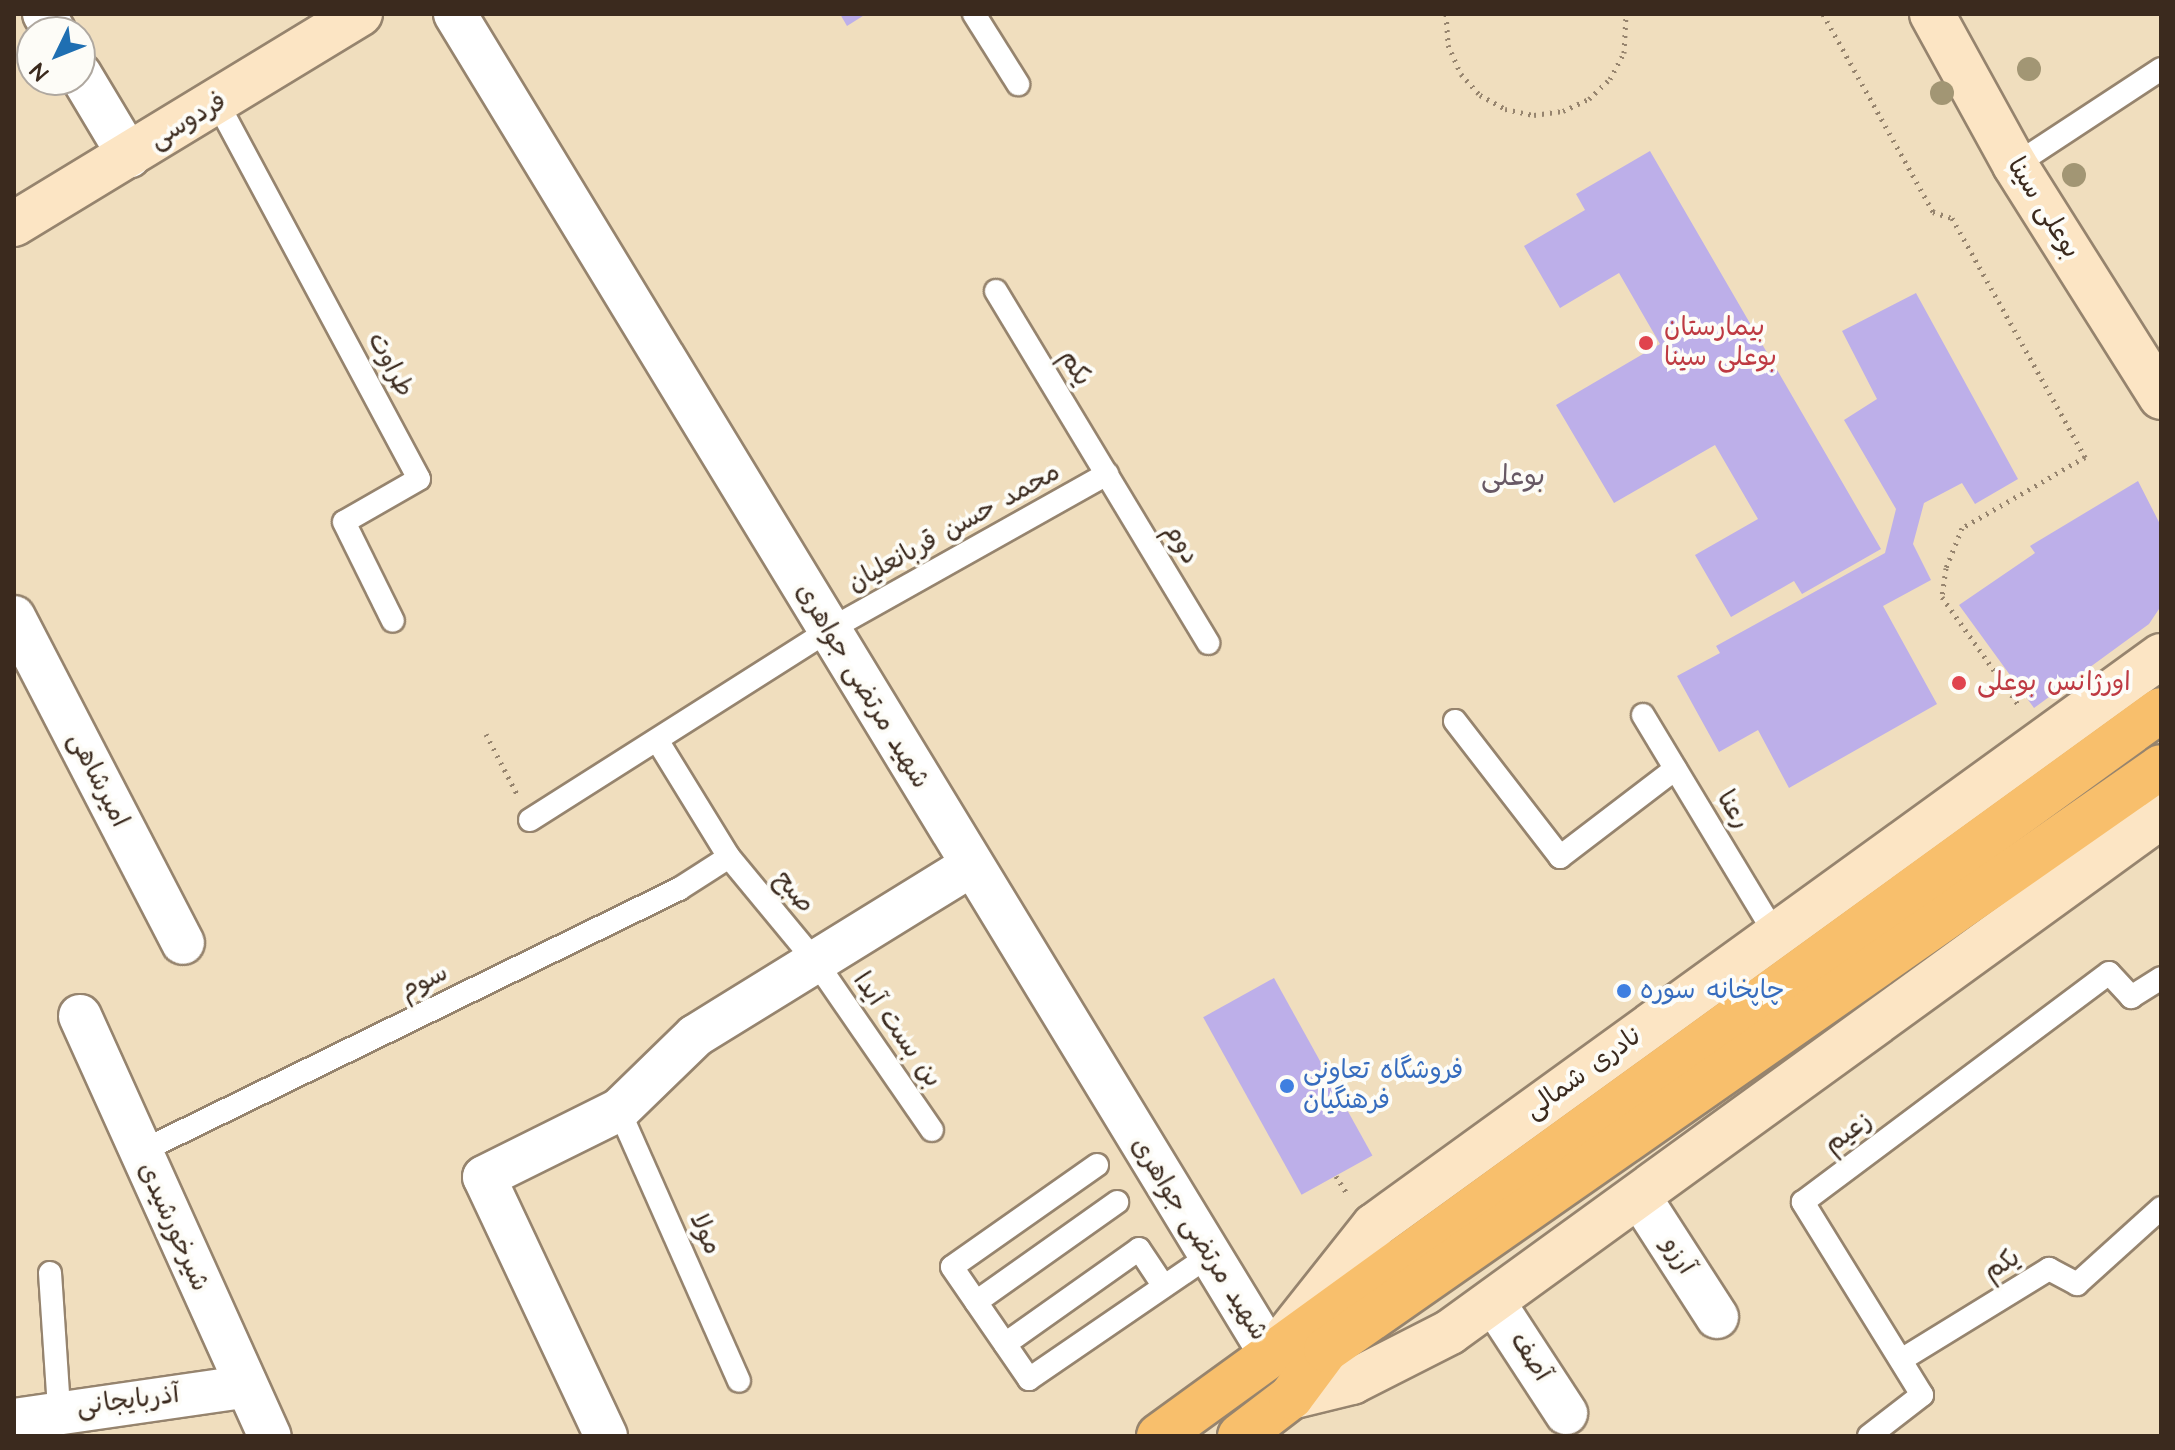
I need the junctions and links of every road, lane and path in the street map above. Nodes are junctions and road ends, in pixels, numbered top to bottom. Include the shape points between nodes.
1 (360, 14) edge
2 (455, 14) edge
3 (974, 14) edge
4 (1446, 14) edge
5 (1626, 14) edge
6 (1823, 14) edge
7 (1932, 14) edge
8 (2161, 69) edge
9 (1018, 84) dead end
10 (93, 96) edge
11 (218, 104) junction
12 (129, 156) junction
13 (2015, 165) junction
14 (14, 224) edge
15 (996, 291) dead end
16 (2161, 397) edge
17 (1107, 474) junction
18 (14, 617) edge
19 (393, 621) dead end
20 (829, 630) junction
21 (1208, 643) dead end
22 (2161, 656) edge
23 (1643, 715) dead end
24 (2152, 717) edge
25 (1455, 721) dead end
26 (486, 734) dead end
27 (657, 740) junction
28 (2043, 741) junction
29 (2161, 767) edge
30 (1675, 769) junction
31 (2161, 816) edge
32 (530, 820) joint
33 (729, 857) junction
34 (970, 866) junction
35 (1775, 934) junction
36 (183, 943) dead end
37 (816, 962) junction
38 (2161, 978) edge
39 (80, 1016) dead end
40 (619, 1110) junction
41 (932, 1130) dead end
42 (140, 1152) junction
43 (1097, 1165) dead end
44 (1639, 1196) junction
45 (1117, 1202) dead end
46 (2161, 1208) edge
47 (1210, 1255) junction
48 (50, 1273) dead end
49 (1163, 1285) junction
50 (1493, 1301) junction
51 (976, 1302) junction
52 (1717, 1317) dead end
53 (1005, 1344) junction
54 (1271, 1355) junction
55 (1901, 1360) junction
56 (739, 1381) dead end
57 (243, 1387) junction
58 (1291, 1397) junction
59 (59, 1410) junction
60 (1566, 1413) dead end
61 (14, 1420) edge
62 (270, 1436) edge
63 (606, 1436) edge
64 (1159, 1436) edge
65 (1240, 1436) edge
66 (1869, 1436) edge

1 - 11 main road, فردوسی
2 - 20 street, شهید مرتضی جواهری
3 - 9 lane
4 - 5 path via 1448,45 1461,74 1480,95 1505,109 1534,115 1576,105 1610,79 1624,53
6 - 28 path via 1933,212 1952,218 2085,457 1962,528 1942,585 1942,597
7 - 13 main road, بوعلی سینا
8 - 13 lane
10 - 12 street
11 - 12 main road, فردوسی
11 - 19 lane, طراوت via 419,479 344,522
12 - 14 main road, فردوسی
13 - 16 main road, بوعلی سینا
15 - 17 lane, یکم
17 - 20 lane, محمد حسن قربانعلیان
17 - 21 lane, دوم
18 - 36 street, امیرشاهی
20 - 27 lane, محمد حسن قربانعلیان
20 - 34 street, شهید مرتضی جواهری
22 - 28 main road, نادری شمالی
23 - 30 lane, رعنا
24 - 54 main road, نادری شمالی
25 - 30 lane via 1560,857
26 - 32 path
27 - 32 lane, محمد حسن قربانعلیان
27 - 33 lane, صبح
28 - 35 main road, نادری شمالی
29 - 58 main road via 1326,1350
30 - 35 lane, رعنا
31 - 44 main road
33 - 37 lane, صبح
33 - 42 lane, سوم via 679,889
34 - 37 street
34 - 47 street, شهید مرتضی جواهری
35 - 54 main road, نادری شمالی via 1374,1226
37 - 40 street via 695,1036
37 - 41 lane, بن بست آیدا
38 - 55 lane, زعیم via 2131,997 2109,973 1803,1202
39 - 42 street, شیرخورشیدی
40 - 56 lane, مولا
40 - 63 street via 484,1177
42 - 57 street, شیرخورشیدی
43 - 51 lane via 952,1267
44 - 50 main road
44 - 52 street, آرزو
45 - 51 lane
46 - 55 lane, یکم via 2077,1284 2049,1269
47 - 49 lane
47 - 54 street, شهید مرتضی جواهری
48 - 59 lane
49 - 53 lane via 1029,1379
49 - 53 lane via 1139,1249
50 - 58 main road via 1450,1332 1352,1382
50 - 60 street, آصف
51 - 53 lane
54 - 64 main road, نادری شمالی
55 - 66 lane, زعیم via 1922,1395
57 - 59 street, آذربایجانی
57 - 62 street, شیرخورشیدی
58 - 65 main road
59 - 61 street, آذربایجانی

